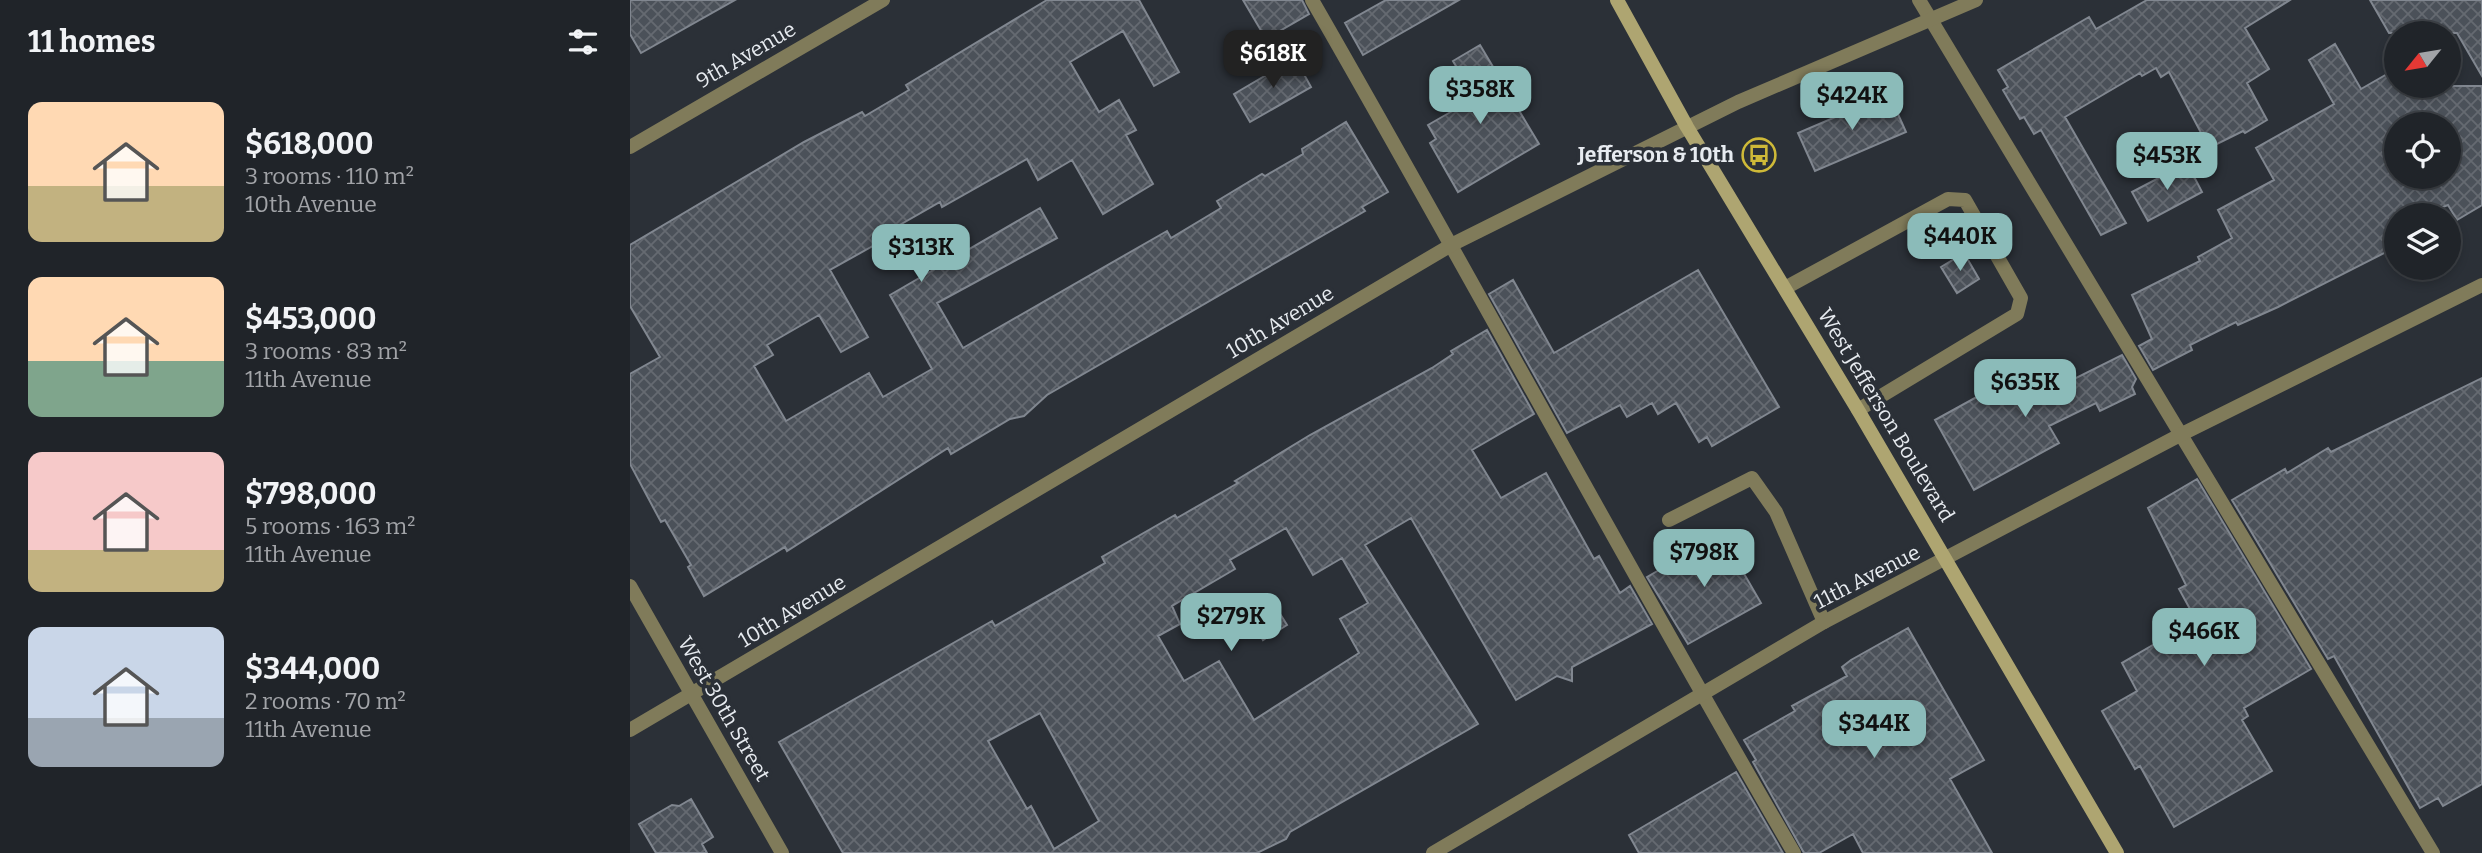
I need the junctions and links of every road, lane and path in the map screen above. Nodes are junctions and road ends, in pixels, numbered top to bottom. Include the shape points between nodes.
1 (883, 0) edge
2 (1312, 0) edge
3 (1617, 0) edge
4 (1919, 0) edge
5 (1976, 0) edge
6 (1929, 18) junction
7 (1687, 127) junction
8 (630, 147) edge
9 (1453, 244) junction
10 (2482, 285) edge
11 (1786, 288) junction
12 (1858, 410) junction
13 (2180, 435) junction
14 (1669, 520) dead end
15 (1946, 559) junction
16 (630, 586) edge
17 (1824, 622) junction
18 (692, 695) junction
19 (1701, 695) junction
20 (630, 730) edge
21 (782, 853) edge
22 (1433, 853) edge
23 (1794, 853) edge
24 (2117, 853) edge
25 (2433, 853) edge

1 - 8 street, 9th Avenue
2 - 9 street
3 - 7 main road, West Jefferson Boulevard
4 - 6 street
5 - 6 street, 10th Avenue
6 - 7 street, 10th Avenue
6 - 13 street
7 - 9 street, 10th Avenue
7 - 11 main road, West Jefferson Boulevard
9 - 18 street, 10th Avenue
9 - 19 street
10 - 13 street, 11th Avenue
11 - 12 main road, West Jefferson Boulevard
11 - 12 street via 1948,199 1965,200 2021,298 2021,307 2017,314
12 - 15 main road, West Jefferson Boulevard
13 - 15 street, 11th Avenue
13 - 25 street
14 - 17 street via 1752,478 1776,512
15 - 17 street, 11th Avenue
15 - 24 main road, West Jefferson Boulevard
16 - 18 street, West 30th Street
17 - 19 street, 11th Avenue
18 - 20 street, 10th Avenue
18 - 21 street, West 30th Street
19 - 22 street, 11th Avenue
19 - 23 street

